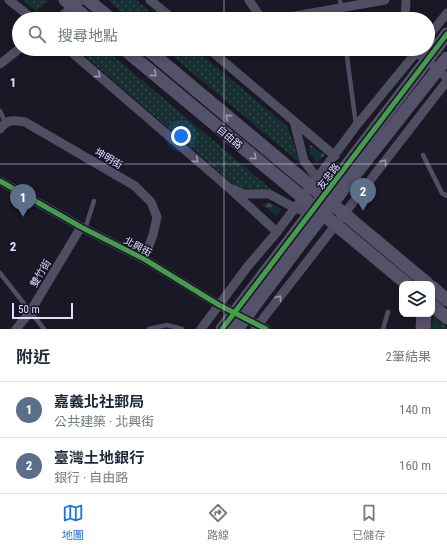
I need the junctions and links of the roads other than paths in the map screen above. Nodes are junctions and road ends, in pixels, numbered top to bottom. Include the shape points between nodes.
1 (9, 0) edge
2 (88, 0) edge
3 (150, 0) edge
4 (249, 0) edge
5 (385, 0) edge
6 (406, 0) edge
7 (73, 2) edge
8 (340, 4) edge
9 (24, 12) edge
10 (64, 12) edge
11 (82, 12) edge
12 (103, 12) edge
13 (165, 12) edge
14 (258, 12) edge
15 (307, 12) edge
16 (405, 12) edge
17 (447, 13) edge
18 (435, 28) edge
19 (447, 34) edge
20 (435, 50) edge
21 (12, 55) edge
22 (76, 56) edge
23 (132, 56) edge
24 (156, 56) edge
25 (217, 56) edge
26 (347, 56) edge
27 (410, 56) edge
28 (422, 56) edge
29 (430, 56) edge
30 (447, 58) edge
31 (427, 60) junction
32 (0, 64) edge
33 (444, 76) edge
34 (0, 111) edge
35 (294, 121) junction
36 (3, 125) edge
37 (356, 126) junction
38 (423, 155) dead end
39 (335, 156) junction
40 (0, 181) edge
41 (314, 183) junction
42 (228, 187) junction
43 (447, 196) edge
44 (330, 198) junction
45 (94, 201) dead end
46 (298, 202) junction
47 (318, 213) junction
48 (345, 213) junction
49 (336, 225) junction
50 (83, 228) junction
51 (277, 232) junction
52 (144, 259) junction
53 (0, 273) edge
54 (403, 281) edge
55 (436, 287) edge
56 (447, 300) edge
57 (219, 305) junction
58 (435, 308) edge
59 (30, 312) junction
60 (388, 312) dead end
61 (424, 317) edge
62 (447, 318) edge
63 (239, 320) edge
64 (260, 327) edge
65 (16, 329) edge
66 (44, 329) edge
67 (149, 329) edge
68 (182, 329) edge
69 (201, 329) edge
70 (222, 329) edge
71 (383, 329) edge
72 (423, 329) edge

1 - 9 street
2 - 12 street
3 - 13 street
4 - 14 street
5 - 8 street
6 - 16 street
7 - 10 street
7 - 11 street
8 - 15 street
17 - 18 street
19 - 20 street, 友忠路
21 - 32 street
22 -> 42 street, 自由路
23 -> 46 street, 自由路
41 -> 24 street, 自由路
25 - 35 street
26 - 37 lane
27 - 37 street, 友忠路
28 - 31 street
29 - 31 street, 友忠路
30 - 33 street, 友忠路
31 - 33 street
31 - 44 street, 友忠路
33 - 44 street, 友忠路
48 -> 33 street, 友忠路
34 - 36 lane
35 - 39 street
35 - 41 street, 自由路 via 304,161
36 - 52 street, 坤明街 via 13,120 25,122 135,186 151,202 157,217
37 - 39 street, 友忠路
38 - 43 lane via 442,193
39 - 41 street, 友忠路
40 - 50 street, 北興街
41 - 44 street, 自由路
41 - 46 street, 友忠路
42 - 46 street, 自由路 via 243,194 269,194
42 - 51 street, 自由路
44 - 47 street, 友忠路
44 - 48 street, 自由路
45 - 50 lane
46 - 47 street, 自由路
46 - 51 street, 友忠路
47 - 49 street, 自由路
47 - 63 street, 友忠路
48 - 49 street, 友忠路
48 - 55 street, 自由路
49 - 54 street, 自由路
64 -> 49 street, 友忠路
50 - 52 street, 北興街
50 - 59 street, 雙竹街
51 - 57 street, 友忠路
52 - 57 street, 北興街
53 - 59 lane
55 - 56 street, 自由路
57 - 63 street, 北興街
57 - 69 street, 友忠路
58 - 62 street
59 - 65 street, 雙竹街
59 - 66 lane
60 - 71 lane
61 - 72 main road
63 - 64 street, 北興街
63 - 70 street, 友忠路
67 - 68 lane via 167,325

